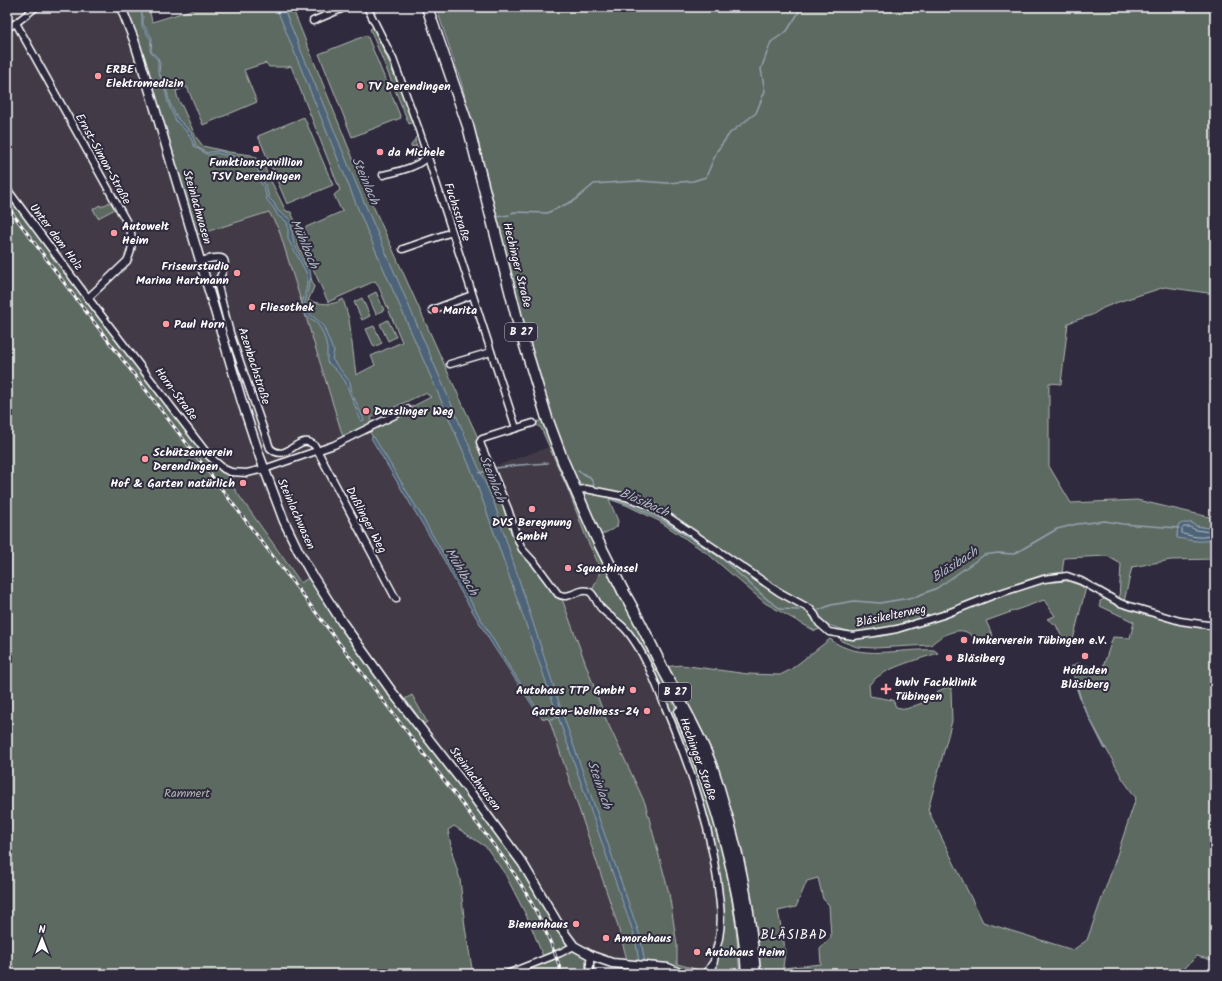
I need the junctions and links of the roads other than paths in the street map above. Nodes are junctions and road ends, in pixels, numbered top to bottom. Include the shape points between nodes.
1 (36, 7) edge
2 (121, 7) edge
3 (346, 7) edge
4 (367, 7) edge
5 (427, 7) edge
6 (313, 22) dead end
7 (16, 23) junction
8 (7, 28) edge
9 (428, 155) junction
10 (383, 175) dead end
11 (7, 189) edge
12 (452, 232) junction
13 (403, 249) dead end
14 (200, 262) junction
15 (472, 296) junction
16 (88, 298) junction
17 (432, 310) dead end
18 (491, 352) junction
19 (450, 364) dead end
20 (407, 409) dead end
21 (533, 423) dead end
22 (516, 428) junction
23 (317, 451) junction
24 (264, 469) junction
25 (576, 490) junction
26 (623, 591) junction
27 (396, 599) dead end
28 (1215, 626) edge
29 (574, 946) junction
30 (592, 956) junction
31 (713, 962) junction
32 (657, 968) junction
33 (507, 974) edge
34 (590, 974) edge
35 (672, 974) edge
36 (682, 974) edge
37 (706, 974) edge
38 (712, 974) edge
39 (746, 974) edge
40 (755, 974) edge

1 - 7 street
2 - 14 street, Steinlachwasen via 139,55
3 - 6 street
4 - 9 street, Fuchsstraße via 393,59
5 - 25 main road, Hechinger Straße / B 27 via 468,126 537,388
7 - 8 street
7 - 16 street, Ernst-Simon-Straße via 130,228 133,245 127,261
9 - 10 street via 414,165
9 - 12 street, Fuchsstraße
11 - 16 street, Unter dem Holz
12 - 13 street
12 - 15 street, Fuchsstraße
14 - 23 street, Azenbachstraße via 220,257 225,264 218,286 230,333 270,448 278,453 284,452 306,441 313,444
14 - 24 street, Steinlachwasen
15 - 17 street
15 - 18 street, Fuchsstraße
16 - 24 street, Horn-Straße via 209,456 231,472 247,473
18 - 19 street
18 - 22 street, Fuchsstraße
20 - 23 street
21 - 22 street
22 - 31 street, Hechinger Straße via 482,439 480,445 522,549 562,596 583,591 591,593 602,609 628,631 644,659 682,748 698,792 716,866 720,919
23 - 24 street
23 - 27 street, Dußlinger Weg
24 - 29 street, Steinlachwasen via 298,550 342,622 523,864
25 - 26 main road, Hechinger Straße / B 27
25 - 28 street, Bläsikelterweg via 586,489 626,497 654,509 773,588 810,609 829,632 853,636 897,629 1030,583 1067,576 1120,603 1180,621
26 - 39 main road, B 27 via 688,731 717,812 735,883
26 - 40 main road, B 27 via 698,735 715,776 741,873
29 - 30 street, Steinlachwasen
29 - 33 street
30 - 32 street, Steinlachwasen via 612,963
30 - 34 street
31 - 37 street, Hechinger Straße
31 - 38 street, Hechinger Straße
32 - 35 street, Steinlachwasen
32 - 36 street, Steinlachwasen via 668,968

